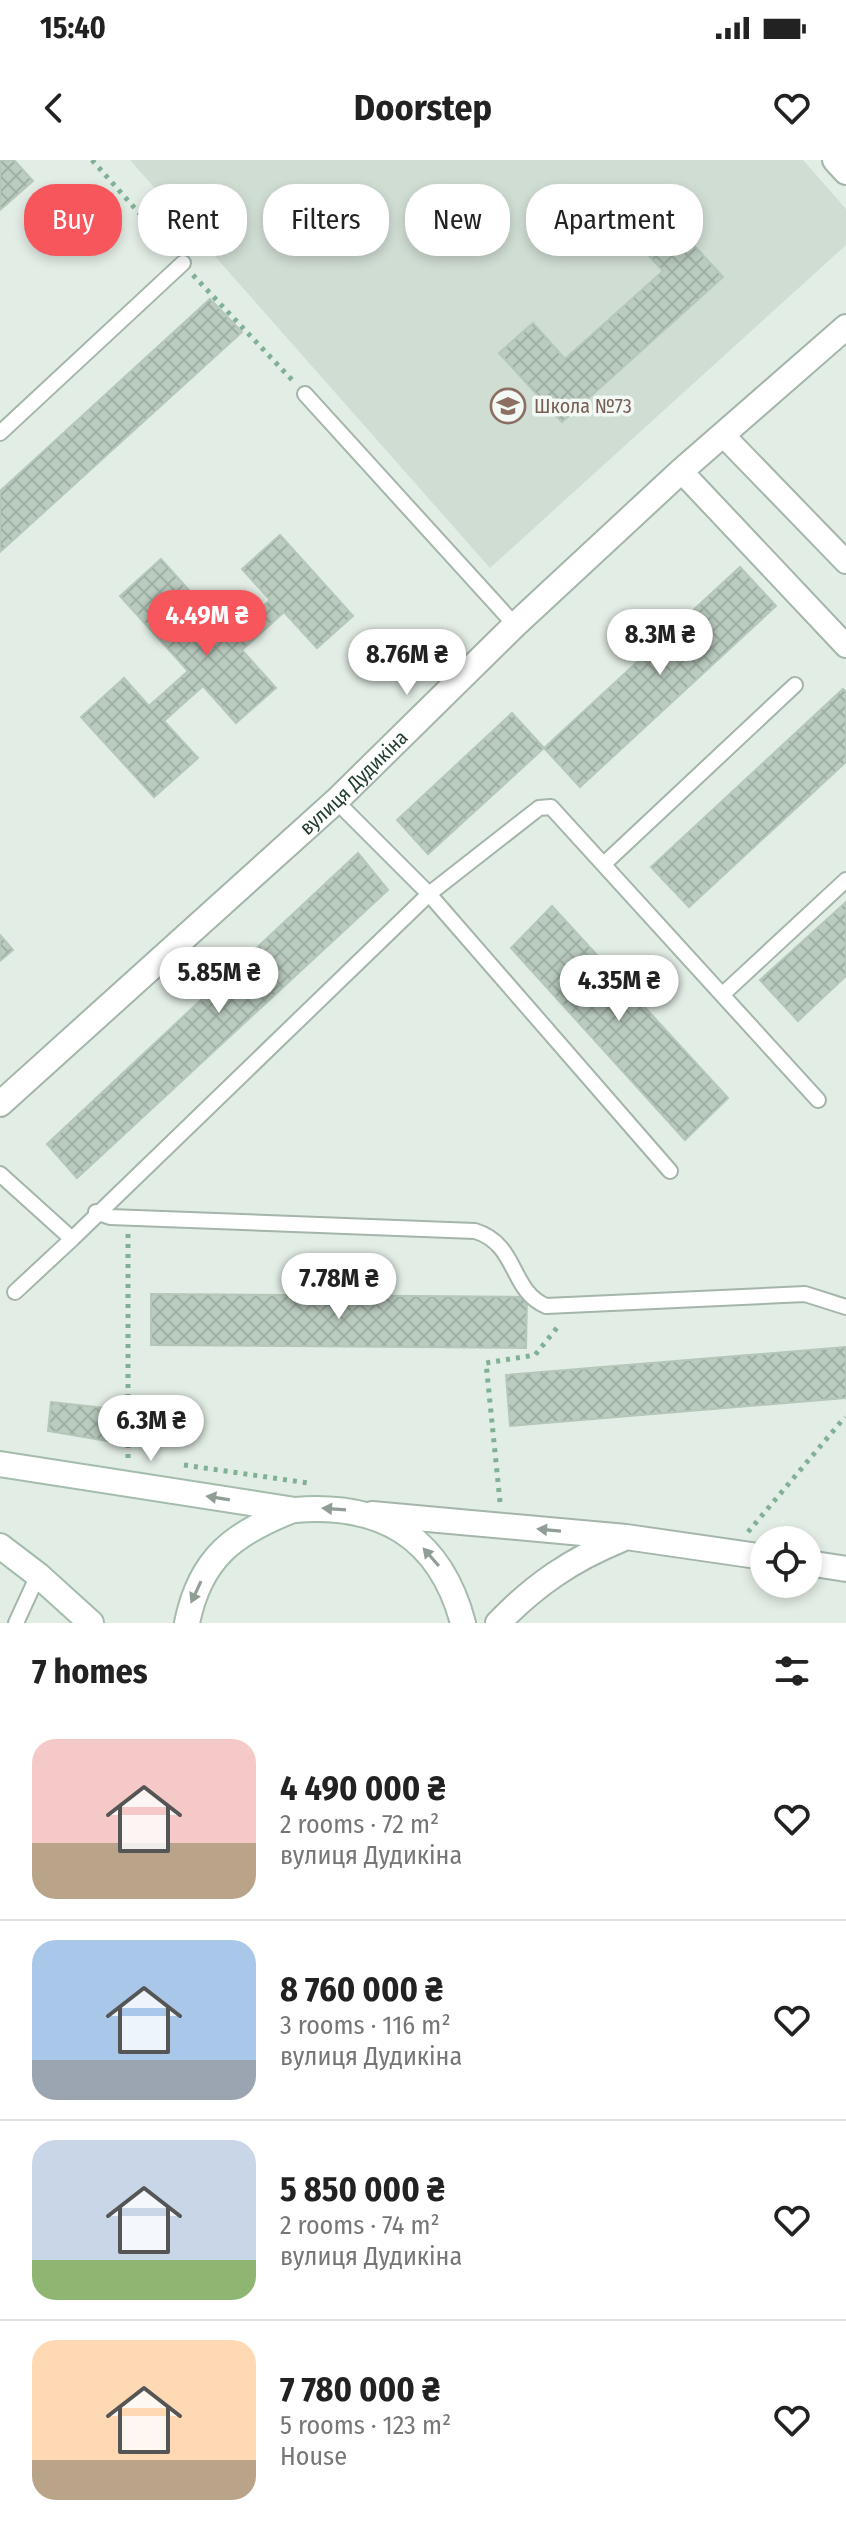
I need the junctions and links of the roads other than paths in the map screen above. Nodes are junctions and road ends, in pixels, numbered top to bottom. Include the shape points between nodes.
1 (835, 160) edge
2 (846, 172) edge
3 (183, 263) dead end
4 (846, 327) edge
5 (305, 394) dead end
6 (0, 433) edge
7 (723, 435) junction
8 (681, 471) junction
9 (846, 562) edge
10 (515, 625) junction
11 (846, 646) edge
12 (795, 685) dead end
13 (336, 801) junction
14 (605, 863) junction
15 (846, 880) edge
16 (429, 894) junction
17 (723, 994) junction
18 (818, 1100) dead end
19 (0, 1104) edge
20 (670, 1171) dead end
21 (0, 1174) edge
22 (96, 1212) junction
23 (72, 1239) junction
24 (15, 1292) dead end
25 (846, 1307) edge
26 (0, 1464) edge
27 (295, 1510) junction
28 (372, 1514) junction
29 (626, 1537) junction
30 (0, 1546) edge
31 (750, 1555) edge
32 (822, 1565) edge
33 (846, 1569) edge
34 (38, 1575) junction
35 (16, 1623) edge
36 (91, 1623) edge
37 (187, 1623) edge
38 (463, 1623) edge
39 (498, 1623) edge

1 - 2 street
3 - 6 lane
4 - 7 street, вулиця Дудикіна
5 - 10 lane
7 - 8 street, вулиця Дудикіна
7 - 9 street
8 - 10 street, вулиця Дудикіна
8 - 11 street
10 - 13 street, вулиця Дудикіна
12 - 14 lane
13 - 16 lane
13 - 19 street, вулиця Дудикіна
14 - 16 lane via 551,807 544,806
14 - 17 lane
15 - 17 lane
16 - 20 lane
16 - 22 lane
17 - 18 lane
21 - 23 lane
22 - 23 lane
22 - 25 lane via 475,1231 502,1245 532,1298 546,1306 805,1294
23 - 24 lane
27 -> 26 street
28 -> 27 street via 334,1507
27 -> 37 street via 252,1526 216,1556 192,1596
29 -> 28 street
38 -> 28 street via 455,1593 435,1559 406,1532
29 - 31 street
29 - 39 street via 577,1558 532,1588
30 - 34 street
32 - 33 street
34 - 35 lane
34 - 36 street

